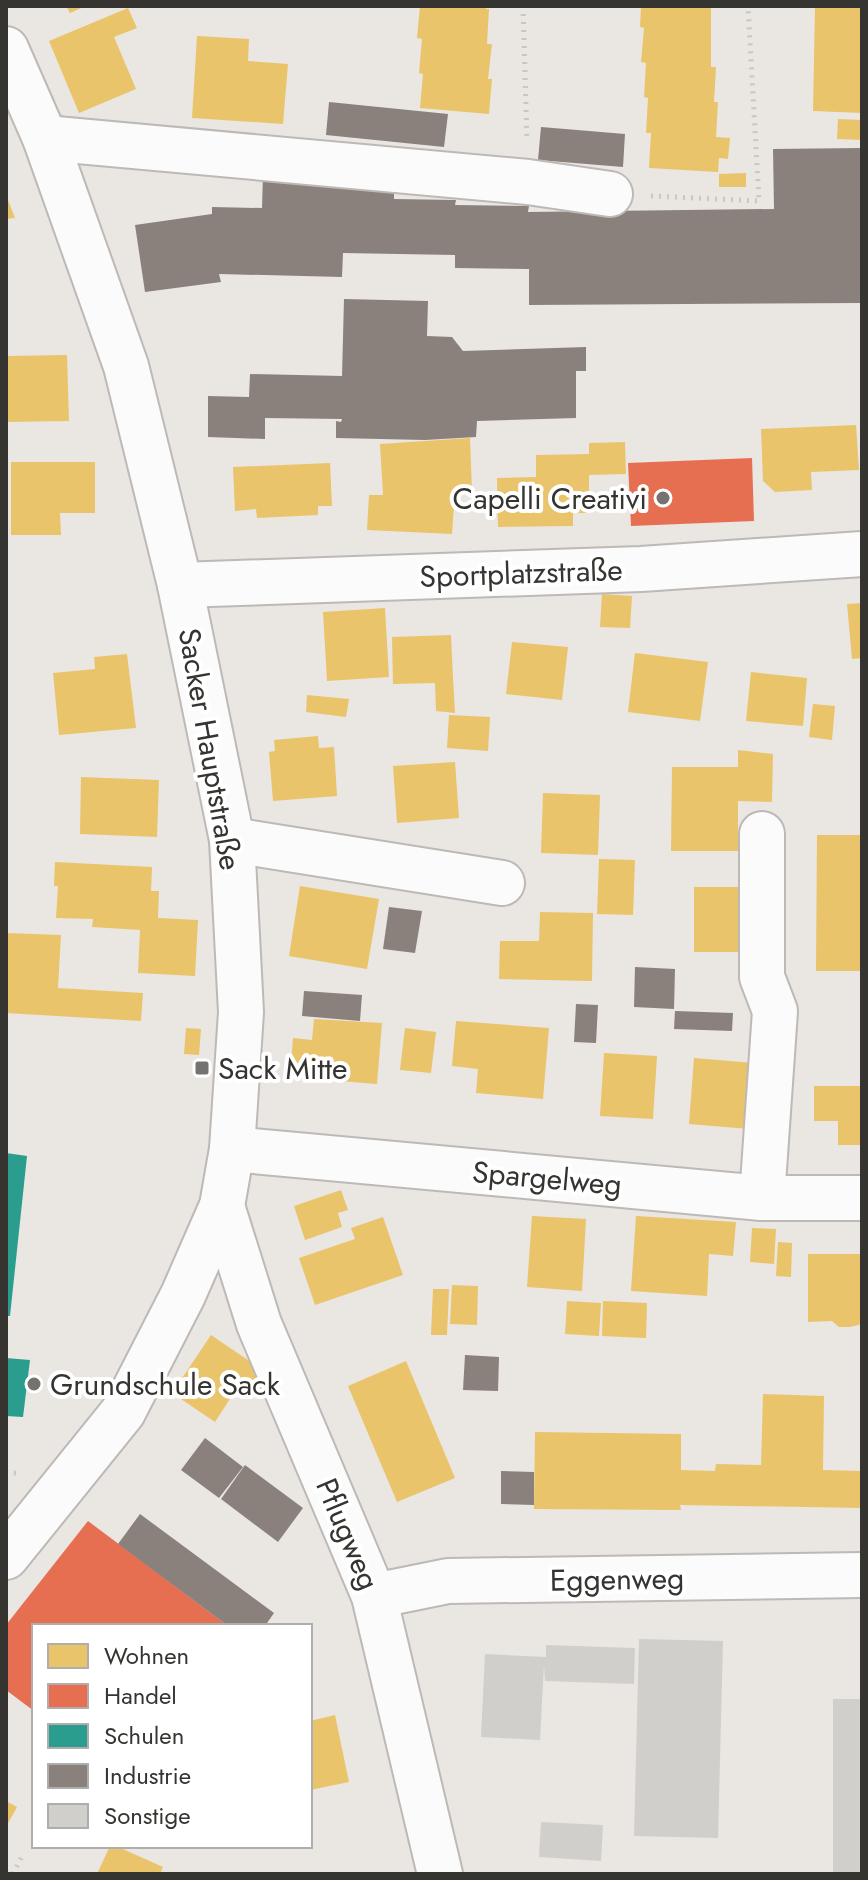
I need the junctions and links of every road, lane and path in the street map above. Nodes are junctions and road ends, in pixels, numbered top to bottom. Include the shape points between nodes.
1 (523, 6) edge
2 (748, 6) edge
3 (6, 49) edge
4 (45, 138) junction
5 (528, 182) junction
6 (610, 194) joint
7 (862, 554) edge
8 (180, 585) junction
9 (762, 834) dead end
10 (232, 840) junction
11 (502, 883) dead end
12 (232, 1149) junction
13 (762, 1198) junction
14 (862, 1198) edge
15 (222, 1206) junction
16 (6, 1557) edge
17 (862, 1575) edge
18 (374, 1596) junction
19 (21, 1858) dead end
20 (13, 1874) edge
21 (440, 1874) edge

1 - 5 path
2 - 6 path via 759,201
3 - 4 street, Sacker Hauptstraße
4 - 5 street
4 - 8 street, Sacker Hauptstraße via 126,366
5 - 6 street
7 - 8 street, Sportplatzstraße via 641,569
8 - 10 street, Sacker Hauptstraße
9 - 13 street via 762,977 775,1011
10 - 11 street
10 - 12 street, Sacker Hauptstraße via 241,1012
12 - 13 street, Spargelweg
12 - 15 street, Sacker Hauptstraße
13 - 14 street, Spargelweg
15 - 16 street, Sacker Hauptstraße via 123,1412
15 - 18 street, Pflugweg via 259,1324
17 - 18 street, Eggenweg via 448,1581
18 - 21 street, Pflugweg
19 - 20 path

